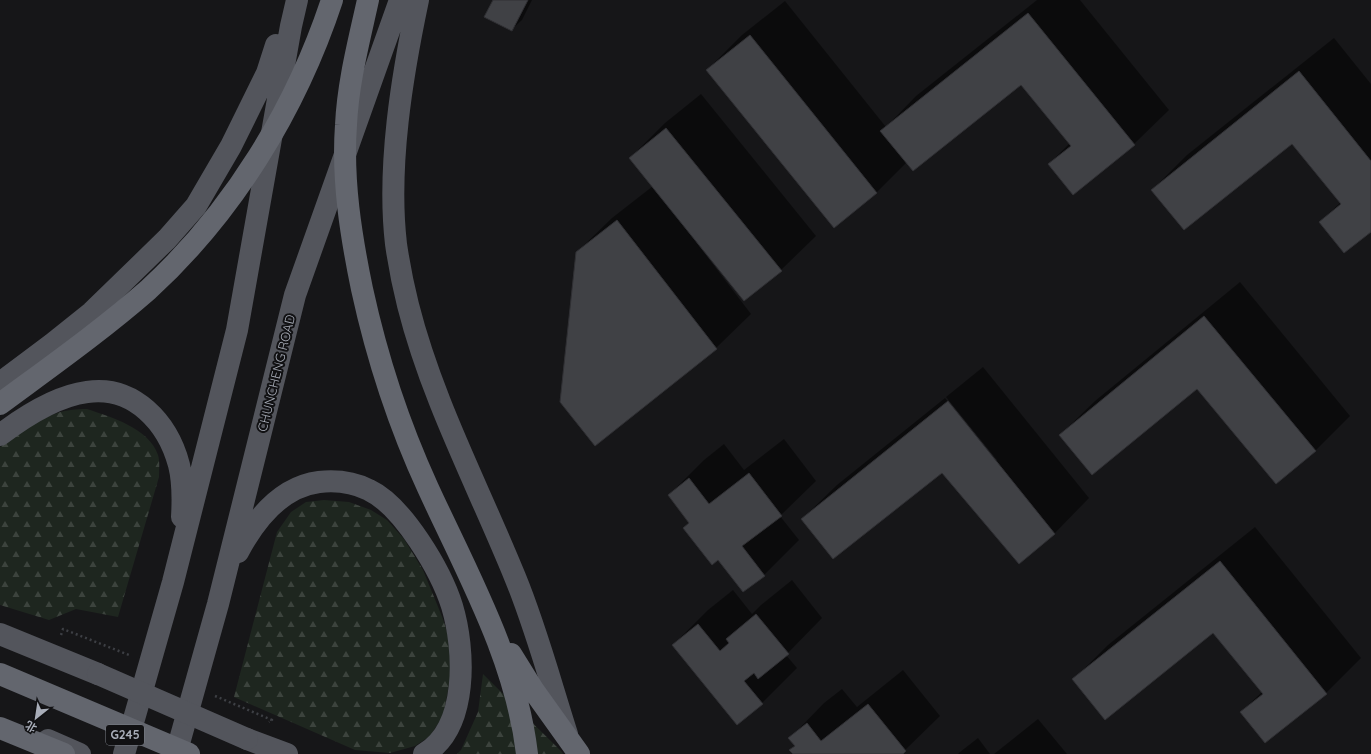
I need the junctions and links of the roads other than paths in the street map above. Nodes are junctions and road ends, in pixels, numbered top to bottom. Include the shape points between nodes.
1 (290, 0) edge
2 (297, 0) edge
3 (332, 0) edge
4 (368, 0) edge
5 (400, 0) edge
6 (418, 0) edge
7 (0, 383) edge
8 (0, 404) edge
9 (0, 435) edge
10 (468, 573) junction
11 (173, 582) junction
12 (218, 604) junction
13 (2, 635) edge
14 (0, 674) edge
15 (0, 682) edge
16 (0, 721) edge
17 (0, 728) edge
18 (247, 740) junction
19 (70, 752) edge
20 (124, 754) edge
21 (169, 754) edge
22 (176, 754) edge
23 (189, 754) edge
24 (279, 754) edge
25 (287, 754) edge
26 (424, 754) edge
27 (527, 754) edge
28 (574, 754) edge
29 (579, 754) edge

1 - 7 main road via 267,74 231,146 196,206 167,239 92,312
2 - 11 main road via 237,330
3 - 8 highway, bridge via 296,89 264,148 229,200 170,268 147,290 94,335
4 - 10 highway, bridge via 349,94 346,126 345,160 353,240 367,309 387,384 416,460
5 - 12 main road, CHUNCHENG ROAD via 295,295
6 - 28 main road via 402,88 395,152 396,243 401,274 427,370 515,576
9 - 11 main road via 41,409 71,396 88,392 124,396 141,405 157,419 170,439 179,465 183,498 182,536
10 - 27 highway, bridge via 512,683
10 - 29 highway, bridge via 526,678
11 - 20 main road
12 - 22 main road, CHUNCHENG ROAD
12 - 26 main road via 232,563 249,532 268,508 288,492 310,484 331,481 352,483 370,490 387,502 415,536 439,575 452,606 459,640 458,702 452,721 442,738
13 - 18 main road, bridge
14 - 23 highway, bridge
15 - 21 main road, G245
16 - 19 main road
17 - 19 highway
18 - 24 main road
18 - 25 main road

